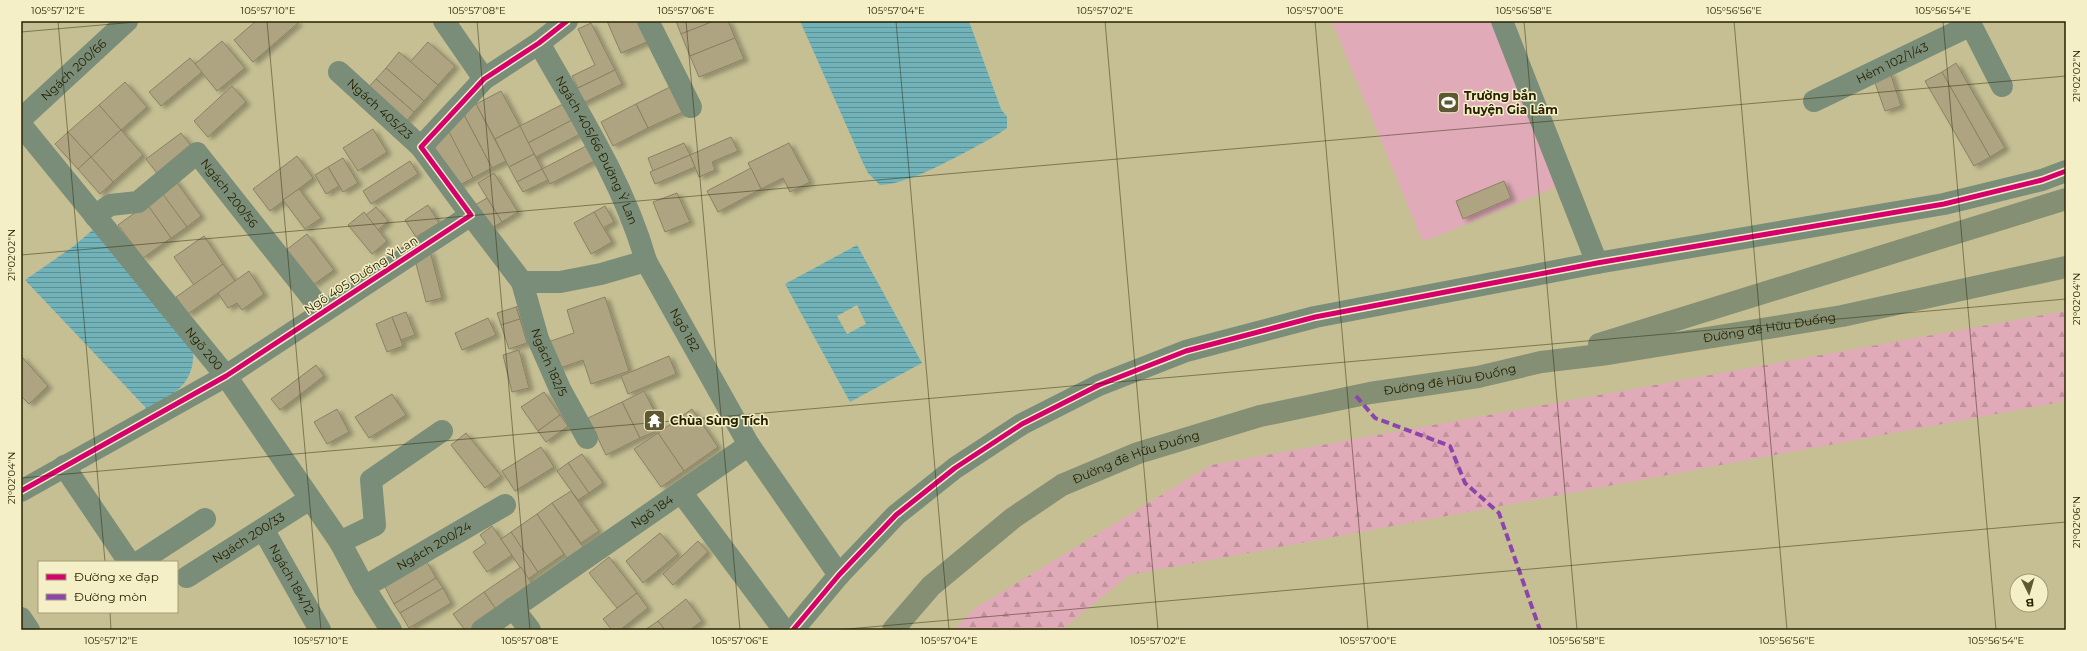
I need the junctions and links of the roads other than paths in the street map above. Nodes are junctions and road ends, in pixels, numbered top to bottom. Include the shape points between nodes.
1 (126, 21) edge
2 (444, 21) edge
3 (567, 21) edge
4 (648, 21) edge
5 (1502, 21) edge
6 (1973, 22) edge
7 (539, 43) junction
8 (338, 72) dead end
9 (484, 78) junction
10 (2002, 86) dead end
11 (1814, 101) dead end
12 (691, 107) dead end
13 (21, 120) edge
14 (21, 124) edge
15 (421, 147) junction
16 (2066, 171) edge
17 (2066, 199) edge
18 (471, 215) junction
19 (95, 216) junction
20 (646, 261) junction
21 (1598, 263) junction
22 (2066, 267) edge
23 (522, 282) junction
24 (323, 312) junction
25 (1541, 362) junction
26 (226, 376) junction
27 (442, 431) dead end
28 (587, 438) dead end
29 (749, 445) junction
30 (64, 466) junction
31 (21, 491) edge
32 (681, 492) junction
33 (310, 499) junction
34 (505, 505) dead end
35 (205, 519) dead end
36 (263, 529) junction
37 (340, 542) junction
38 (128, 561) edge
39 (141, 561) edge
40 (839, 575) junction
41 (187, 577) dead end
42 (364, 586) junction
43 (513, 608) junction
44 (21, 618) edge
45 (29, 630) edge
46 (320, 630) edge
47 (391, 630) edge
48 (482, 630) edge
49 (530, 630) edge
50 (784, 630) edge
51 (793, 630) edge
52 (893, 630) edge

1 - 13 street, Ngách 200/66
2 - 9 street
3 - 7 street
4 - 12 street
5 - 21 street
6 - 10 street
6 - 11 street, Hẻm 102/1/43
7 - 9 street
7 - 20 street, Ngách 405/66 Đường Ỷ Lan via 622,193 639,235
8 - 15 street, Ngách 405/23
9 - 15 street
14 - 19 street, Ngõ 200
15 - 18 street
16 - 21 street via 2042,180 1944,204
17 - 25 main road
18 - 23 street
18 - 24 street, Ngõ 405 Đường Ỷ Lan
19 - 24 street, Ngách 200/56 via 110,205 138,202 197,153
19 - 26 street, Ngõ 200
20 - 23 street via 560,282
20 - 29 street, Ngõ 182
21 - 40 street via 1315,317 1186,351 1099,385 1022,424 954,468 896,516
22 - 25 main road, Đường đê Hữu Đuống via 1842,316 1608,354
23 - 28 street, Ngách 182/5 via 538,339 560,389
24 - 26 street, Ngõ 405 Đường Ỷ Lan
25 - 52 main road, Đường đê Hữu Đuống via 1478,377 1370,392 1260,416 1138,453 1062,485 1013,518 931,586
26 - 30 street, Ngõ 405 Đường Ỷ Lan
26 - 33 street, Ngõ 200
27 - 37 street via 371,480 375,525
29 - 32 street
29 - 40 street, Ngõ 182
30 - 31 street, Ngõ 405 Đường Ỷ Lan
30 - 38 street
32 - 43 street, Ngõ 184
32 - 50 street, Ngõ 184
33 - 36 street, Ngách 200/33
33 - 37 street, Ngõ 200
34 - 42 street, Ngách 200/24
35 - 39 street
36 - 41 street, Ngách 200/33
36 - 46 street, Ngách 184/12
37 - 42 street, Ngõ 200
40 - 51 street
42 - 47 street, Ngõ 200
43 - 48 street, Ngõ 184
43 - 49 street
44 - 45 street

